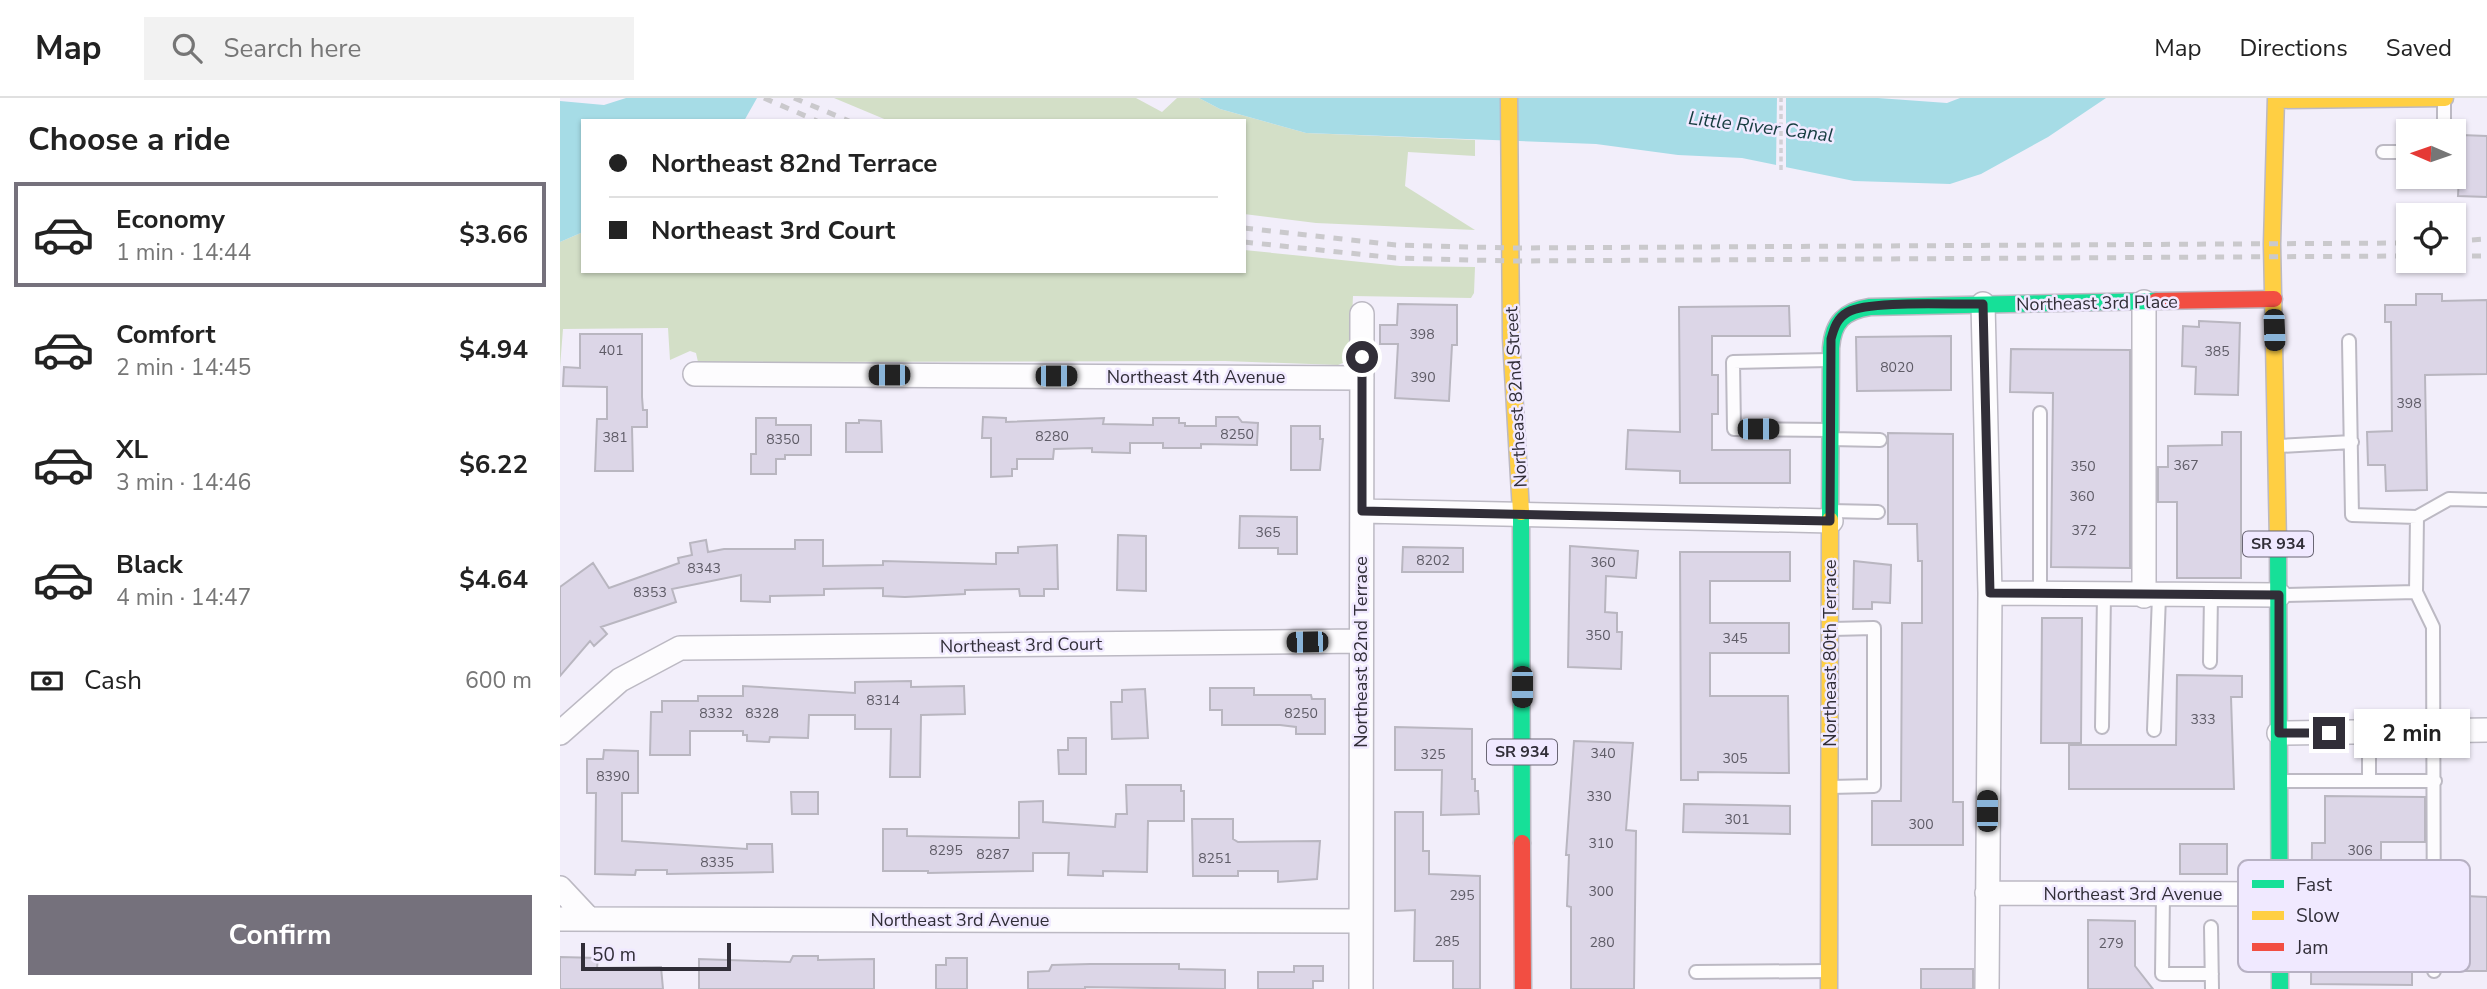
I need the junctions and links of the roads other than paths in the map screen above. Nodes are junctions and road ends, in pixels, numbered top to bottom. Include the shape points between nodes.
1 (1509, 98) edge
2 (2444, 98) edge
3 (2276, 99) edge
4 (2444, 119) edge
5 (2382, 152) dead end
6 (2396, 152) edge
7 (2273, 299) junction
8 (2144, 302) junction
9 (1983, 304) junction
10 (1362, 314) dead end
11 (1839, 319) joint
12 (2349, 341) dead end
13 (1831, 360) junction
14 (695, 374) dead end
15 (1362, 378) junction
16 (2040, 414) dead end
17 (1831, 435) junction
18 (1880, 440) dead end
19 (2352, 442) junction
20 (2277, 446) junction
21 (2487, 500) edge
22 (1362, 511) junction
23 (1878, 512) dead end
24 (1521, 515) junction
25 (1830, 516) junction
26 (2417, 517) junction
27 (2416, 592) junction
28 (1990, 593) junction
29 (2040, 594) junction
30 (2104, 595) junction
31 (2211, 595) junction
32 (2279, 595) junction
33 (2152, 596) junction
34 (1830, 629) junction
35 (1361, 642) junction
36 (2210, 662) dead end
37 (2102, 727) dead end
38 (2154, 730) dead end
39 (2487, 730) edge
40 (2435, 731) junction
41 (560, 733) edge
42 (2279, 733) junction
43 (2369, 733) junction
44 (2435, 780) junction
45 (2279, 781) junction
46 (2369, 781) junction
47 (1830, 787) junction
48 (2279, 860) edge
49 (2435, 860) edge
50 (560, 888) edge
51 (1987, 893) junction
52 (2238, 894) edge
53 (2163, 895) junction
54 (560, 919) edge
55 (589, 919) junction
56 (1361, 921) junction
57 (2211, 927) dead end
58 (1829, 971) junction
59 (1696, 972) dead end
60 (2211, 974) junction
61 (1361, 989) edge
62 (1523, 989) edge
63 (1829, 989) edge
64 (1987, 989) edge
65 (2212, 989) edge

1 - 24 main road, Northeast 82nd Street / SR 934 via 1511,338
2 - 3 main road
2 - 4 lane
3 - 7 main road, SR 934
5 - 6 lane
7 - 8 main road, Northeast 3rd Place
7 - 20 main road, SR 934
8 - 9 main road, Northeast 3rd Place
8 - 33 street
9 - 11 main road, Northeast 3rd Place via 1870,307 1851,310
9 - 28 street
10 - 15 street, Northeast 82nd Terrace
11 - 13 main road, Northeast 80th Terrace via 1831,339
12 - 19 lane
13 - 17 main road, Northeast 80th Terrace
13 - 17 lane via 1733,362 1734,429
14 - 15 street, Northeast 4th Avenue
15 - 22 street, Northeast 82nd Terrace
16 - 29 lane
17 - 18 lane
17 - 25 main road, Northeast 80th Terrace
19 - 20 lane
19 - 26 lane via 2352,515
20 - 32 main road, SR 934
21 - 26 lane via 2449,499
22 - 24 street
22 - 35 street, Northeast 82nd Terrace
23 - 25 lane
24 - 25 street
24 - 62 main road, Northeast 82nd Street / SR 934
25 - 34 main road, Northeast 80th Terrace
26 - 27 lane
27 - 32 lane
27 - 40 lane via 2433,627
28 - 29 street
28 - 51 street
29 - 30 street
30 - 33 street
30 - 37 lane
31 - 32 street
31 - 33 street
31 - 36 lane
32 - 42 main road, SR 934
33 - 38 lane
34 - 47 main road, Northeast 80th Terrace
34 - 47 lane via 1874,628 1874,786
35 - 41 street, Northeast 3rd Court via 680,648 620,680
35 - 56 street, Northeast 82nd Terrace
39 - 40 street
40 - 43 street
40 - 44 lane
42 - 43 street
42 - 45 main road, SR 934
43 - 46 lane
44 - 46 lane
44 - 49 lane
45 - 46 lane
45 - 48 main road, SR 934
47 - 58 main road, Northeast 80th Terrace
50 - 55 street
51 - 53 street, Northeast 3rd Avenue
51 - 64 street
52 - 53 street, Northeast 3rd Avenue
53 - 60 lane via 2162,974
54 - 55 street, Northeast 3rd Avenue
55 - 56 street, Northeast 3rd Avenue
56 - 61 street, Northeast 82nd Terrace
57 - 60 lane
58 - 59 lane
58 - 63 main road, Northeast 80th Terrace
60 - 65 lane

